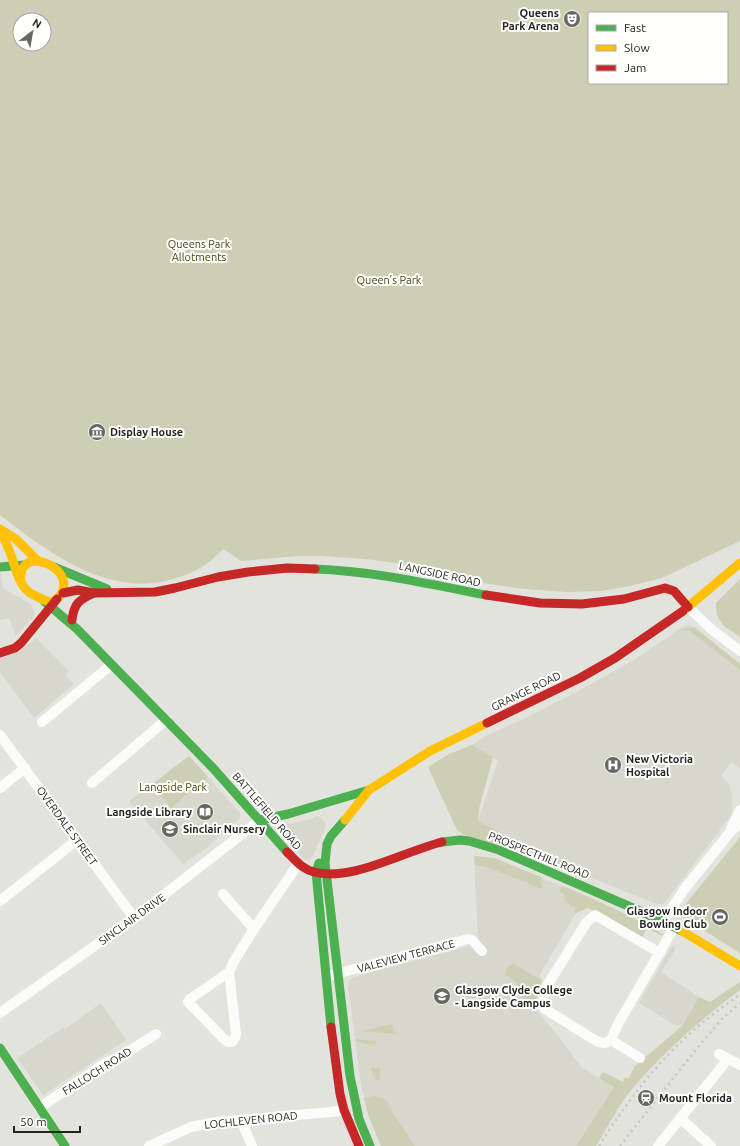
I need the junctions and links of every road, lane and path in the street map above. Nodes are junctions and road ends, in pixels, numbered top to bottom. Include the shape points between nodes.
1 (0, 529) edge
2 (8, 547) junction
3 (0, 559) edge
4 (38, 560) junction
5 (740, 563) edge
6 (25, 565) junction
7 (15, 566) junction
8 (52, 566) junction
9 (0, 567) edge
10 (20, 580) junction
11 (112, 592) junction
12 (94, 593) junction
13 (62, 599) junction
14 (47, 603) junction
15 (688, 607) junction
16 (72, 620) junction
17 (40, 621) junction
18 (77, 629) junction
19 (740, 651) edge
20 (0, 653) edge
21 (111, 665) junction
22 (166, 720) junction
23 (42, 722) dead end
24 (0, 735) edge
25 (25, 768) junction
26 (92, 783) dead end
27 (0, 788) edge
28 (369, 790) junction
29 (740, 810) edge
30 (260, 820) junction
31 (740, 824) edge
32 (731, 831) junction
33 (77, 840) junction
34 (326, 844) junction
35 (298, 864) junction
36 (316, 872) junction
37 (326, 873) junction
38 (223, 894) dead end
39 (0, 901) edge
40 (134, 918) junction
41 (663, 921) junction
42 (675, 926) junction
43 (254, 929) junction
44 (482, 951) dead end
45 (660, 953) junction
46 (740, 966) edge
47 (229, 972) junction
48 (337, 974) junction
49 (326, 977) junction
50 (0, 1013) edge
51 (156, 1034) dead end
52 (610, 1040) junction
53 (0, 1048) edge
54 (640, 1058) dead end
55 (740, 1065) edge
56 (356, 1106) junction
57 (39, 1108) junction
58 (344, 1110) junction
59 (680, 1118) junction
60 (241, 1120) junction
61 (65, 1146) edge
62 (149, 1146) edge
63 (252, 1146) edge
64 (359, 1146) edge
65 (370, 1146) edge
66 (658, 1146) edge
67 (711, 1146) edge

1 - 2 street
1 - 4 street via 16,539
2 - 3 street
2 - 7 street
4 - 6 street
4 - 8 street
5 - 15 street
6 - 7 street
6 - 10 street
7 - 9 street
7 - 10 street
8 - 11 street, LANGSIDE ROAD
8 - 13 street via 63,577 65,586
10 - 14 street via 27,590
11 - 12 street, LANGSIDE ROAD
11 - 15 street, LANGSIDE ROAD via 170,590 261,570 329,569 401,578 505,599 553,603 608,602 659,588 668,588
12 - 13 street, LANGSIDE ROAD via 76,589
12 - 16 street via 76,603
13 - 14 street
13 - 16 street, BATTLEFIELD ROAD
14 - 17 street
14 - 18 street, BATTLEFIELD ROAD
15 - 19 street
15 - 28 street, GRANGE ROAD via 615,658 580,678 430,751
16 - 18 street, BATTLEFIELD ROAD
17 - 18 street via 57,622
17 - 20 street via 15,648
18 - 21 street, BATTLEFIELD ROAD
21 - 22 street, BATTLEFIELD ROAD
21 - 23 street
22 - 26 street
22 - 30 street, BATTLEFIELD ROAD
24 - 25 street, OVERDALE STREET
25 - 27 street
25 - 33 street, OVERDALE STREET
28 - 30 street, GRANGE ROAD via 283,816
28 - 34 street, GRANGE ROAD
29 - 32 street
30 - 35 street, BATTLEFIELD ROAD
30 - 40 street, SINCLAIR DRIVE
31 - 32 street
32 - 41 street via 686,887
33 - 39 street
33 - 40 street, OVERDALE STREET
34 - 36 street, GRANGE ROAD
34 - 37 street
35 - 36 street, BATTLEFIELD ROAD
35 - 43 street
36 - 37 street, PROSPECTHILL ROAD
36 - 49 street
37 - 41 street, PROSPECTHILL ROAD via 359,870 430,844 461,840 512,855
37 - 48 street
38 - 43 street
40 - 50 street, SINCLAIR DRIVE
41 - 42 street, PROSPECTHILL ROAD
42 - 45 street
42 - 46 street, PROSPECTHILL ROAD
43 - 47 street
44 - 48 street, VALEVIEW TERRACE via 468,939
45 - 52 street
45 - 52 street via 595,915 586,923 545,989 541,1004 545,1009 598,1042 605,1043
47 - 47 street via 188,1002 224,1039 232,1042 236,1034
48 - 49 street, VALEVIEW TERRACE
48 - 56 street
49 - 58 street
51 - 57 street, FALLOCH ROAD via 115,1060 107,1062
52 - 54 street
53 - 57 street
55 - 59 street via 723,1056
56 - 58 street, LOCHLEVEN ROAD
56 - 65 street
57 - 61 street
58 - 60 street, LOCHLEVEN ROAD
58 - 64 street
59 - 66 street
59 - 67 street
60 - 62 street, LOCHLEVEN ROAD via 191,1127
60 - 63 street

